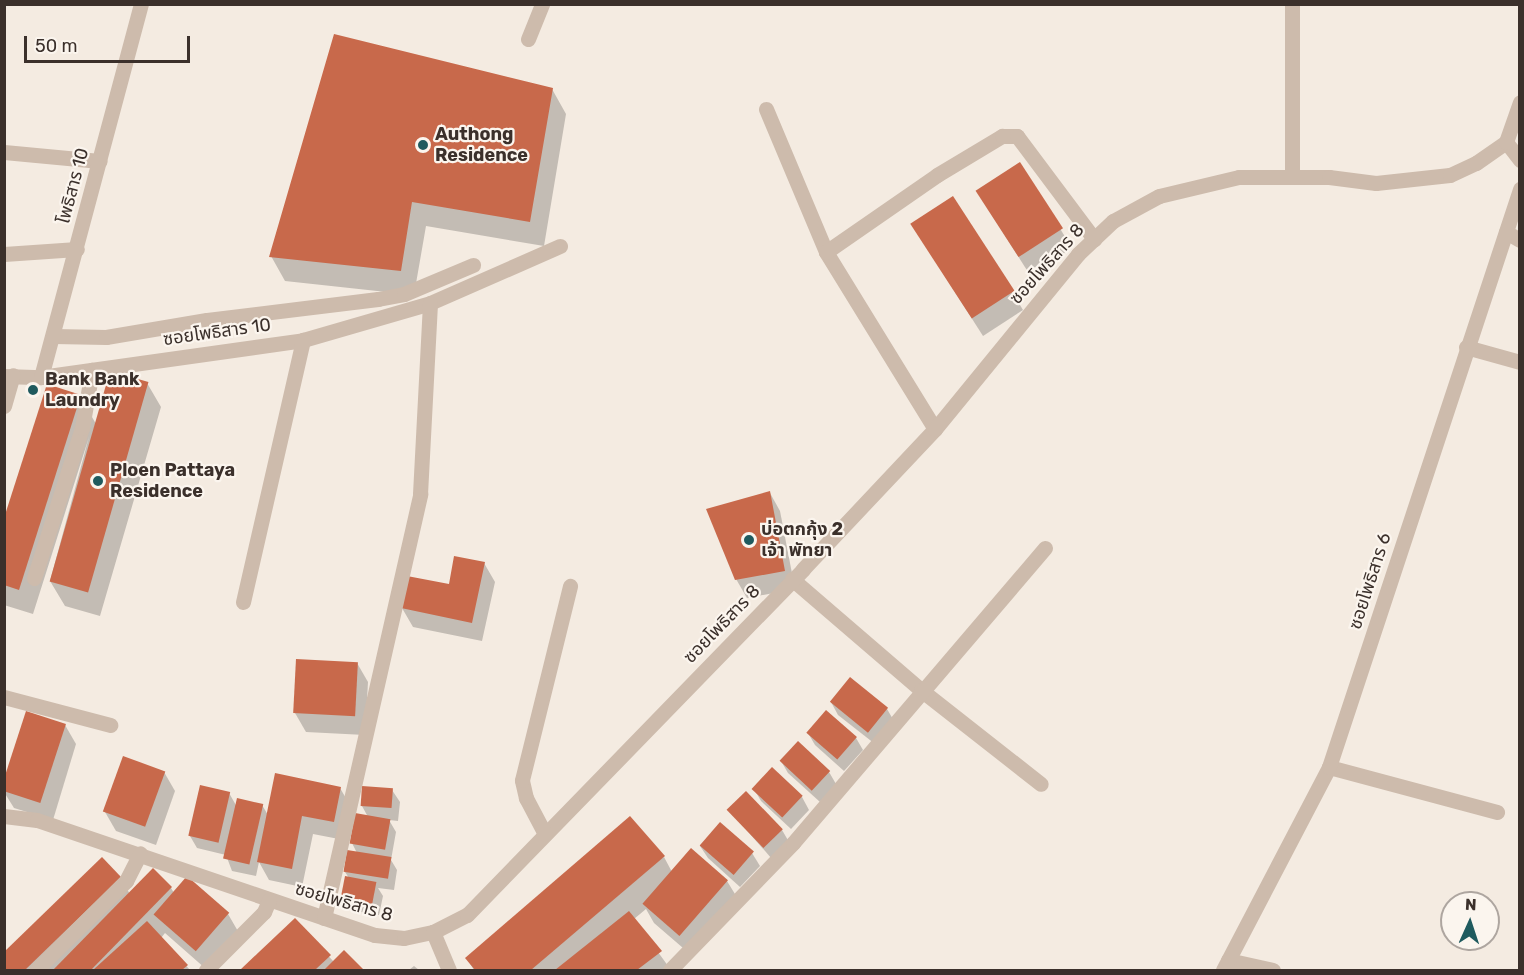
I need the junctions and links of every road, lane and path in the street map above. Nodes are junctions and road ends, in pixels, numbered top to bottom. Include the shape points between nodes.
1 (141, 4) edge
2 (542, 4) edge
3 (1292, 4) edge
4 (528, 39) dead end
5 (1520, 102) edge
6 (766, 109) dead end
7 (1506, 142) junction
8 (4, 152) edge
9 (1520, 160) edge
10 (100, 161) junction
11 (1292, 177) junction
12 (1520, 189) edge
13 (1513, 236) edge
14 (1094, 239) junction
15 (560, 246) dead end
16 (77, 249) junction
17 (826, 252) junction
18 (4, 254) edge
19 (473, 265) dead end
20 (430, 303) junction
21 (54, 336) junction
22 (303, 340) junction
23 (1466, 347) junction
24 (1520, 362) edge
25 (92, 370) junction
26 (9, 376) edge
27 (41, 377) junction
28 (4, 406) edge
29 (935, 429) junction
30 (1045, 548) dead end
31 (34, 579) dead end
32 (792, 579) junction
33 (570, 586) dead end
34 (243, 602) dead end
35 (921, 690) junction
36 (4, 697) edge
37 (110, 725) dead end
38 (1329, 767) junction
39 (1041, 784) dead end
40 (1497, 812) dead end
41 (4, 816) edge
42 (545, 834) junction
43 (140, 853) junction
44 (269, 900) junction
45 (324, 918) junction
46 (433, 932) junction
47 (1225, 965) edge
48 (36, 970) edge
49 (206, 970) edge
50 (449, 970) edge
51 (670, 970) edge
52 (1273, 970) edge

1 - 10 street, โพธิสาร 10
2 - 4 street
3 - 11 street
5 - 7 street
6 - 17 street
7 - 9 street
7 - 11 street, ซอยโพธิสาร 8 via 1476,163 1426,180 1376,183
8 - 10 street
10 - 16 street, โพธิสาร 10
11 - 14 street, ซอยโพธิสาร 8 via 1239,177 1159,196 1113,221
12 - 13 street, ซอยโพธิสาร 6
13 - 23 street, ซอยโพธิสาร 6
14 - 17 street via 1017,136 1002,136 937,175
14 - 29 street, ซอยโพธิสาร 8
15 - 20 street, ซอยโพธิสาร 10
16 - 18 street
16 - 21 street, โพธิสาร 10
17 - 29 street
19 - 21 street via 404,294 378,299 106,337
20 - 22 street, ซอยโพธิสาร 10
20 - 45 street via 420,494
21 - 27 street, โพธิสาร 10
22 - 25 street, ซอยโพธิสาร 10
22 - 34 street
23 - 24 street
23 - 38 street, ซอยโพธิสาร 6
25 - 27 street, ซอยโพธิสาร 10
25 - 31 street via 82,428
26 - 27 street, ซอยโพธิสาร 10
26 - 28 street
29 - 32 street, ซอยโพธิสาร 8
30 - 35 street
32 - 35 street
32 - 42 street, ซอยโพธิสาร 8
33 - 42 street via 522,780 526,798
35 - 39 street
35 - 51 street via 793,843
36 - 37 street
38 - 40 street
38 - 47 street, ซอยโพธิสาร 6
41 - 43 street, ซอยโพธิสาร 8 via 37,820
42 - 46 street, ซอยโพธิสาร 8 via 467,915
43 - 44 street, ซอยโพธิสาร 8
43 - 48 street via 126,881
44 - 45 street, ซอยโพธิสาร 8
44 - 49 street via 264,912
45 - 46 street, ซอยโพธิสาร 8 via 375,935 404,938
46 - 50 street
47 - 52 street

